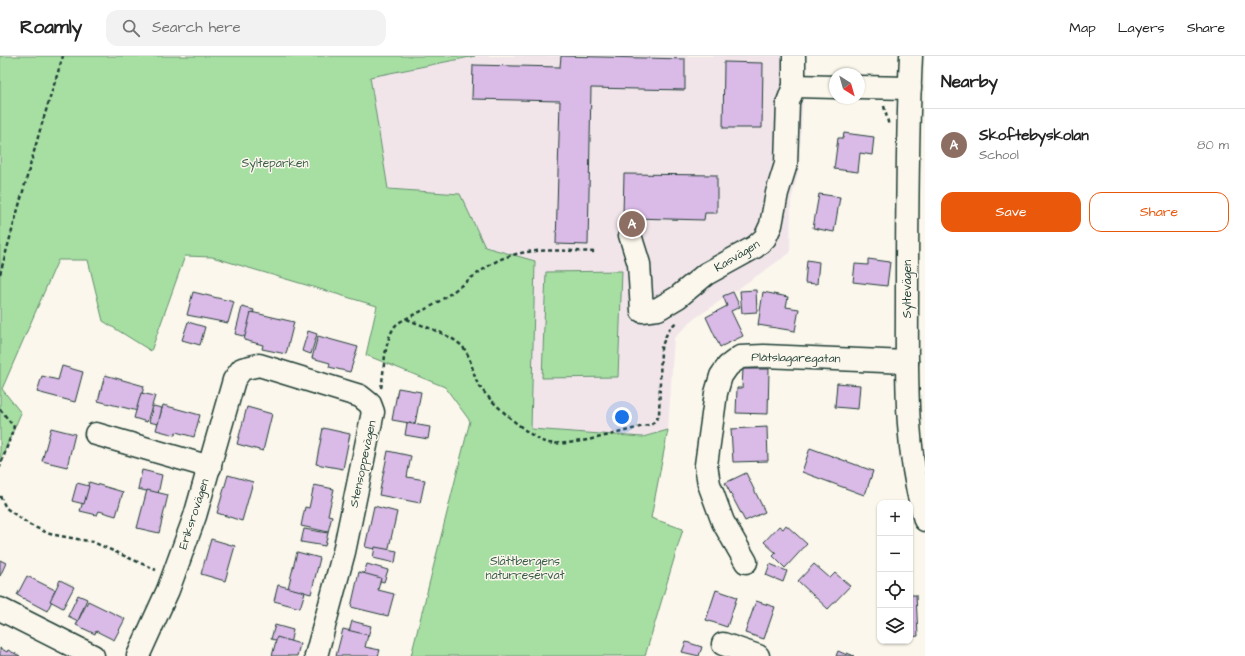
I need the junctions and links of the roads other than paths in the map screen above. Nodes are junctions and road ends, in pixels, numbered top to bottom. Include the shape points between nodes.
1 (794, 56) edge
2 (911, 56) edge
3 (794, 86) junction
4 (829, 87) edge
5 (865, 87) edge
6 (910, 88) junction
7 (630, 234) dead end
8 (907, 362) junction
9 (242, 369) joint
10 (96, 434) dead end
11 (210, 467) junction
12 (925, 520) edge
13 (746, 562) dead end
14 (0, 609) edge
15 (723, 644) dead end
16 (93, 656) edge
17 (138, 656) edge
18 (316, 656) edge
19 (758, 656) edge

1 - 3 street, Kasvägen
2 - 6 street, Syltevägen
3 - 4 street
3 - 7 street, Kasvägen via 788,102 786,164 771,225 765,238 755,247 706,274 678,297 658,309 642,311 639,264
5 - 6 street
6 - 8 street, Syltevägen
8 - 12 street, Syltevägen via 910,446
8 - 13 street, Plåtslagaregatan via 764,356 740,357 728,366 721,376 716,393 706,465 709,484 723,522
9 - 11 street, Eriksrovägen via 234,380
9 - 18 street, Stensoppevägen via 258,364 360,396 370,404 373,412 344,552
10 - 11 street
11 - 17 street, Eriksrovägen via 172,578
14 - 16 street
15 - 19 street

